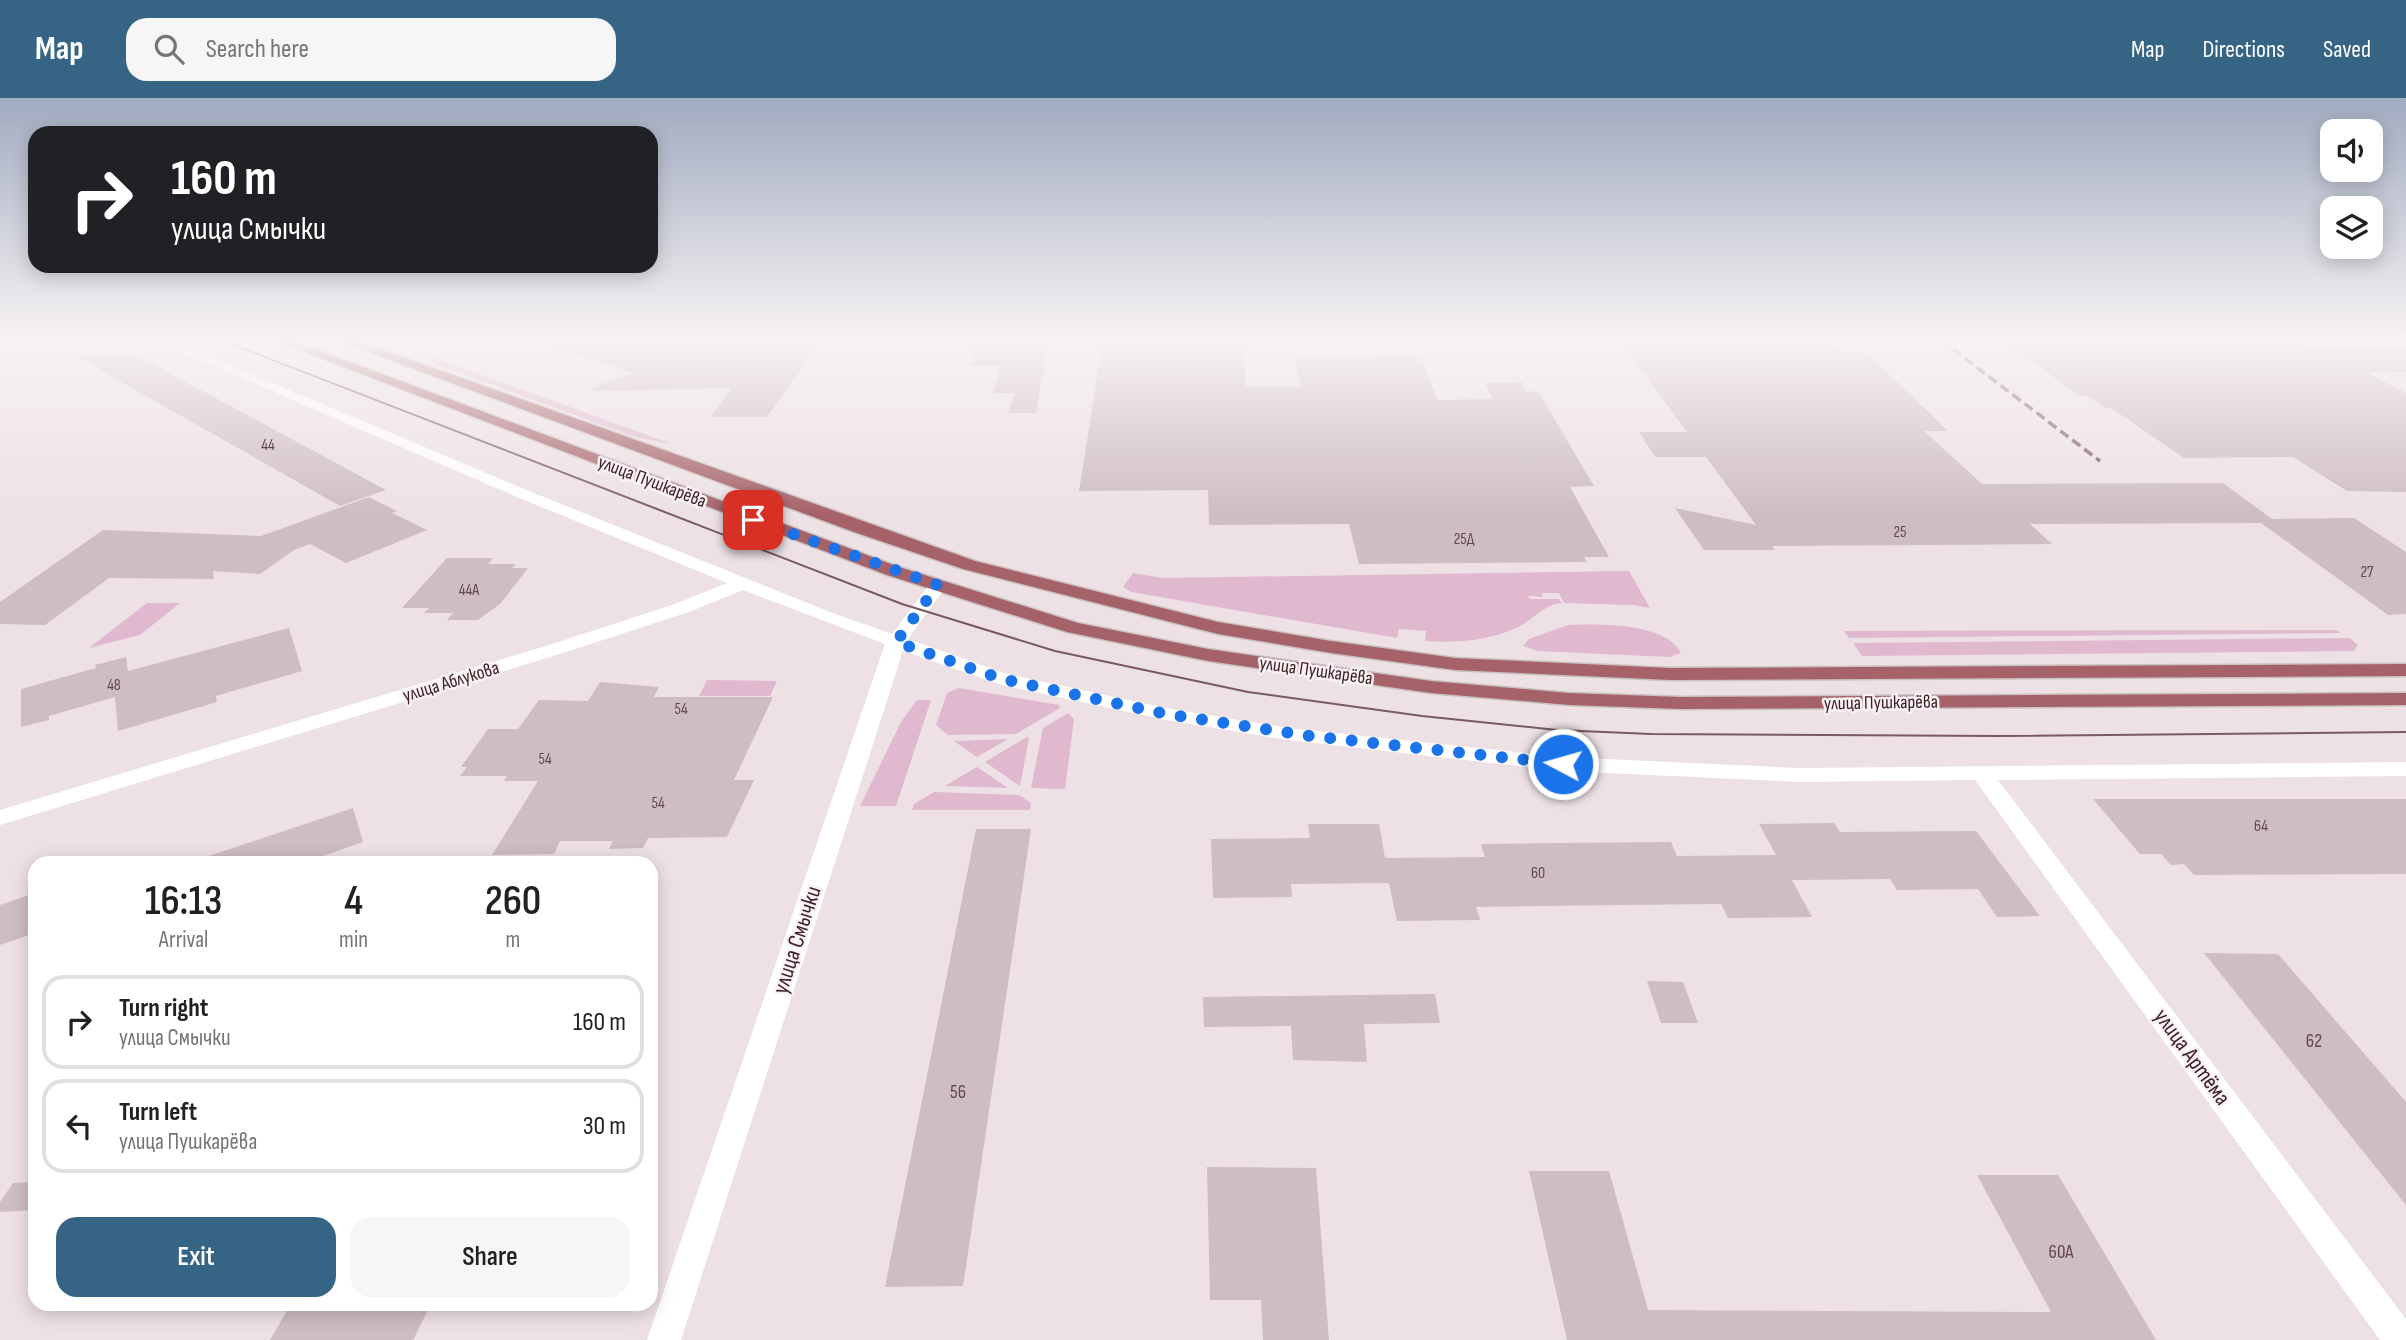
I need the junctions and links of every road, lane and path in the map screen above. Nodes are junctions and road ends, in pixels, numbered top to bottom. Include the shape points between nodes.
1 (298, 398) edge
2 (432, 398) edge
3 (502, 398) edge
4 (970, 565) junction
5 (741, 584) junction
6 (938, 585) junction
7 (896, 642) junction
8 (2406, 670) edge
9 (1732, 674) junction
10 (2406, 699) edge
11 (1749, 704) junction
12 (2406, 769) edge
13 (1982, 774) junction
14 (0, 818) edge
15 (664, 1340) edge
16 (2401, 1340) edge

1 - 5 street
2 - 6 main road, улица Пушкарёва
3 - 4 main road, улица Пушкарёва
4 - 6 main road, улица Смычки
4 - 9 main road, улица Пушкарёва via 1218,628 1331,647 1455,664
5 - 7 street
5 - 14 street, улица Аблукова via 556,649
6 - 7 street, улица Смычки
6 - 11 main road, улица Пушкарёва via 1074,628 1303,670 1569,699
7 - 13 street via 1002,679 1090,700 1428,751 1563,764 1799,775
7 - 15 street, улица Смычки
8 - 9 main road, улица Пушкарёва
9 - 11 main road
10 - 11 main road, улица Пушкарёва
12 - 13 street
13 - 16 street, улица Артёма

